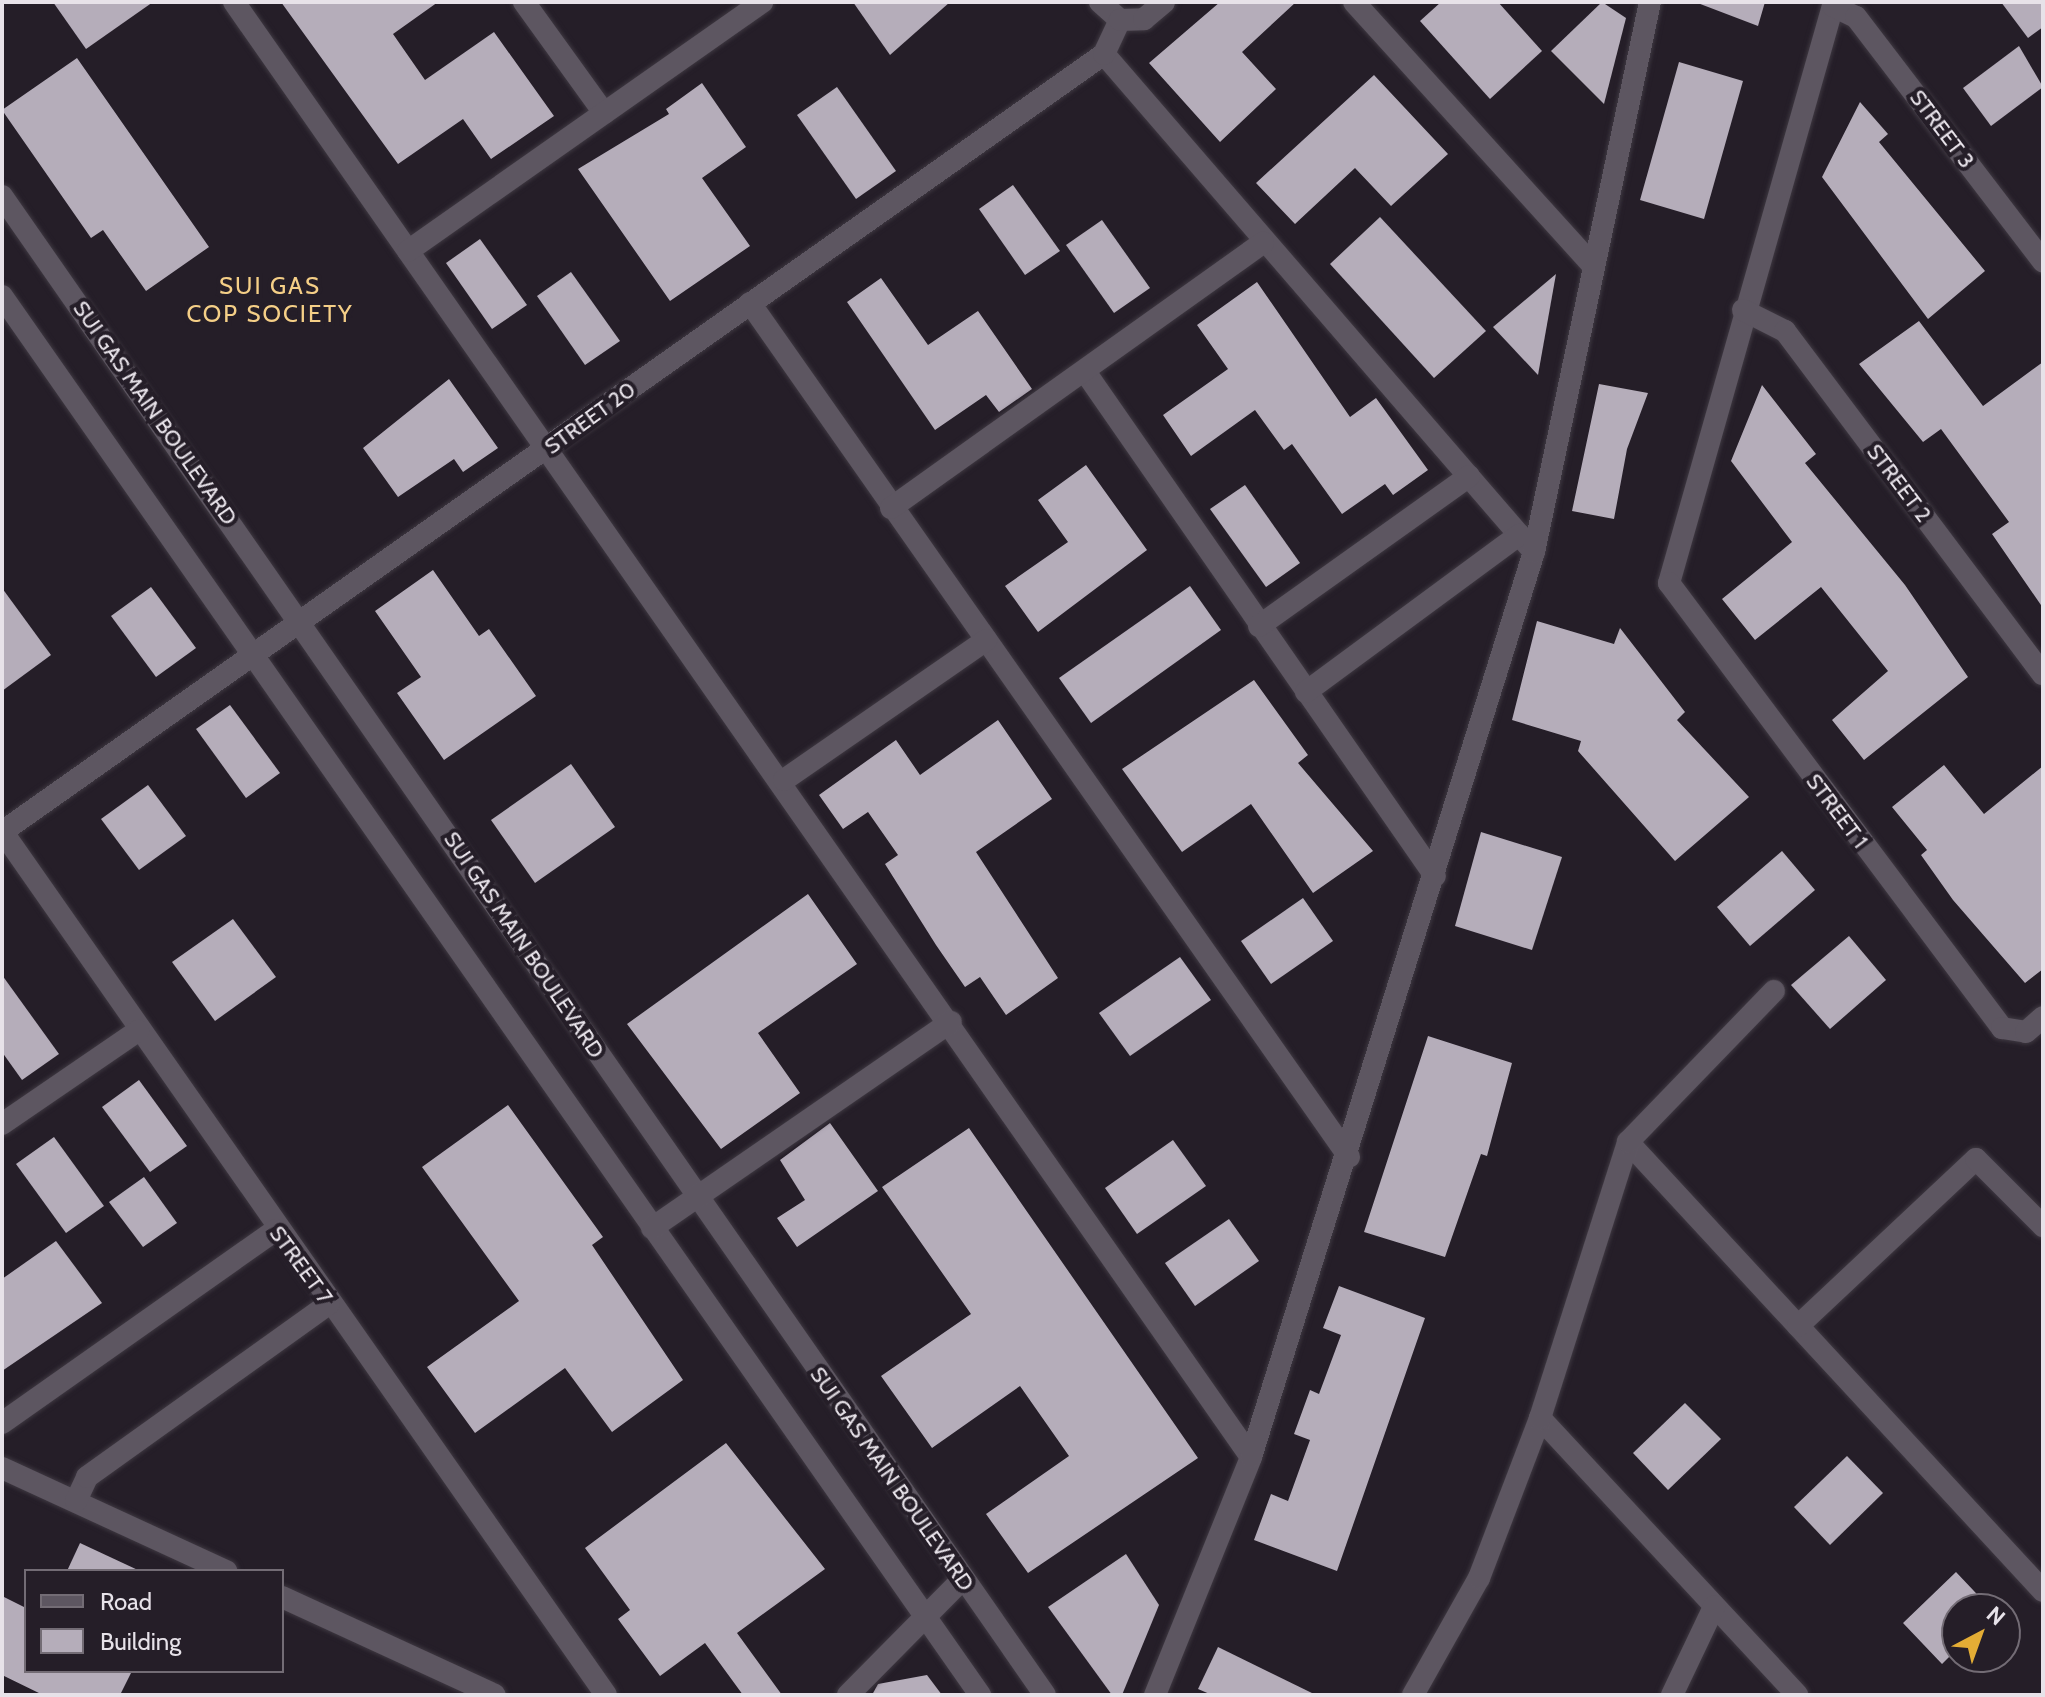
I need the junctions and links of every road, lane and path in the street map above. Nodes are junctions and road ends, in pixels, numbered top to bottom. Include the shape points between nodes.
1 (234, 2) edge
2 (524, 2) edge
3 (762, 2) edge
4 (1100, 2) edge
5 (1164, 2) edge
6 (1354, 2) edge
7 (1650, 2) edge
8 (1834, 4) edge
9 (1120, 20) junction
10 (1104, 54) junction
11 (604, 113) junction
12 (2, 196) edge
13 (1263, 243) junction
14 (408, 251) junction
15 (2043, 262) edge
16 (1591, 263) junction
17 (2, 296) edge
18 (750, 303) junction
19 (1743, 310) junction
20 (1086, 373) junction
21 (548, 448) junction
22 (1469, 476) junction
23 (891, 508) junction
24 (1519, 535) junction
25 (1534, 552) junction
26 (301, 621) junction
27 (1259, 626) junction
28 (986, 640) junction
29 (252, 655) junction
30 (2043, 674) edge
31 (1306, 692) junction
32 (784, 780) junction
33 (2, 832) edge
34 (1435, 876) junction
35 (1774, 991) dead end
36 (951, 1022) junction
37 (2035, 1024) edge
38 (138, 1031) junction
39 (2, 1124) edge
40 (1628, 1142) junction
41 (1349, 1157) junction
42 (696, 1197) junction
43 (2043, 1226) edge
44 (652, 1228) junction
45 (276, 1230) junction
46 (329, 1304) junction
47 (1798, 1326) junction
48 (1540, 1418) junction
49 (2, 1423) edge
50 (1251, 1457) junction
51 (2, 1468) edge
52 (76, 1501) junction
53 (222, 1569) edge
54 (962, 1580) junction
55 (2043, 1591) edge
56 (284, 1598) edge
57 (1714, 1607) junction
58 (925, 1614) junction
59 (495, 1695) edge
60 (606, 1695) edge
61 (848, 1695) edge
62 (980, 1695) edge
63 (1045, 1695) edge
64 (1155, 1695) edge
65 (1413, 1695) edge
66 (1672, 1695) edge
67 (1797, 1695) edge

1 - 14 street
2 - 11 street
3 - 11 street
4 - 9 street
5 - 9 street via 1144,19
6 - 16 street
7 - 16 street
8 - 15 street, STREET 3 via 1864,26
8 - 19 street
9 - 10 street, STREET 20
10 - 13 street
10 - 18 street, STREET 20
11 - 14 street
12 - 26 street, SUI GAS MAIN BOULEVARD
13 - 20 street
13 - 22 street
14 - 21 street
16 - 25 street
17 - 29 street
18 - 21 street, STREET 20
18 - 23 street
19 - 30 street, STREET 2 via 1785,331
19 - 37 street, STREET 1 via 1672,567 1677,600 2002,1028
20 - 23 street
20 - 27 street
21 - 26 street, STREET 20
21 - 32 street
22 - 24 street
22 - 27 street
23 - 28 street
24 - 25 street
24 - 31 street
25 - 34 street
26 - 29 street, STREET 20
26 - 42 street, SUI GAS MAIN BOULEVARD
27 - 31 street
28 - 32 street
28 - 41 street
29 - 33 street, STREET 20
29 - 44 street
31 - 34 street
32 - 36 street
33 - 38 street, STREET 7
34 - 41 street
35 - 40 street
36 - 42 street
36 - 50 street
38 - 39 street
38 - 45 street, STREET 7
40 - 47 street
40 - 48 street
41 - 50 street
42 - 44 street
42 - 54 street, SUI GAS MAIN BOULEVARD
43 - 47 street via 1976,1159
44 - 58 street
45 - 46 street, STREET 7
45 - 49 street
46 - 52 street via 87,1477
46 - 60 street, STREET 7
47 - 55 street
48 - 57 street
48 - 65 street via 1479,1578
50 - 64 street
51 - 52 street
52 - 53 street
54 - 58 street
54 - 63 street, SUI GAS MAIN BOULEVARD
56 - 59 street
57 - 66 street
57 - 67 street
58 - 61 street
58 - 62 street

